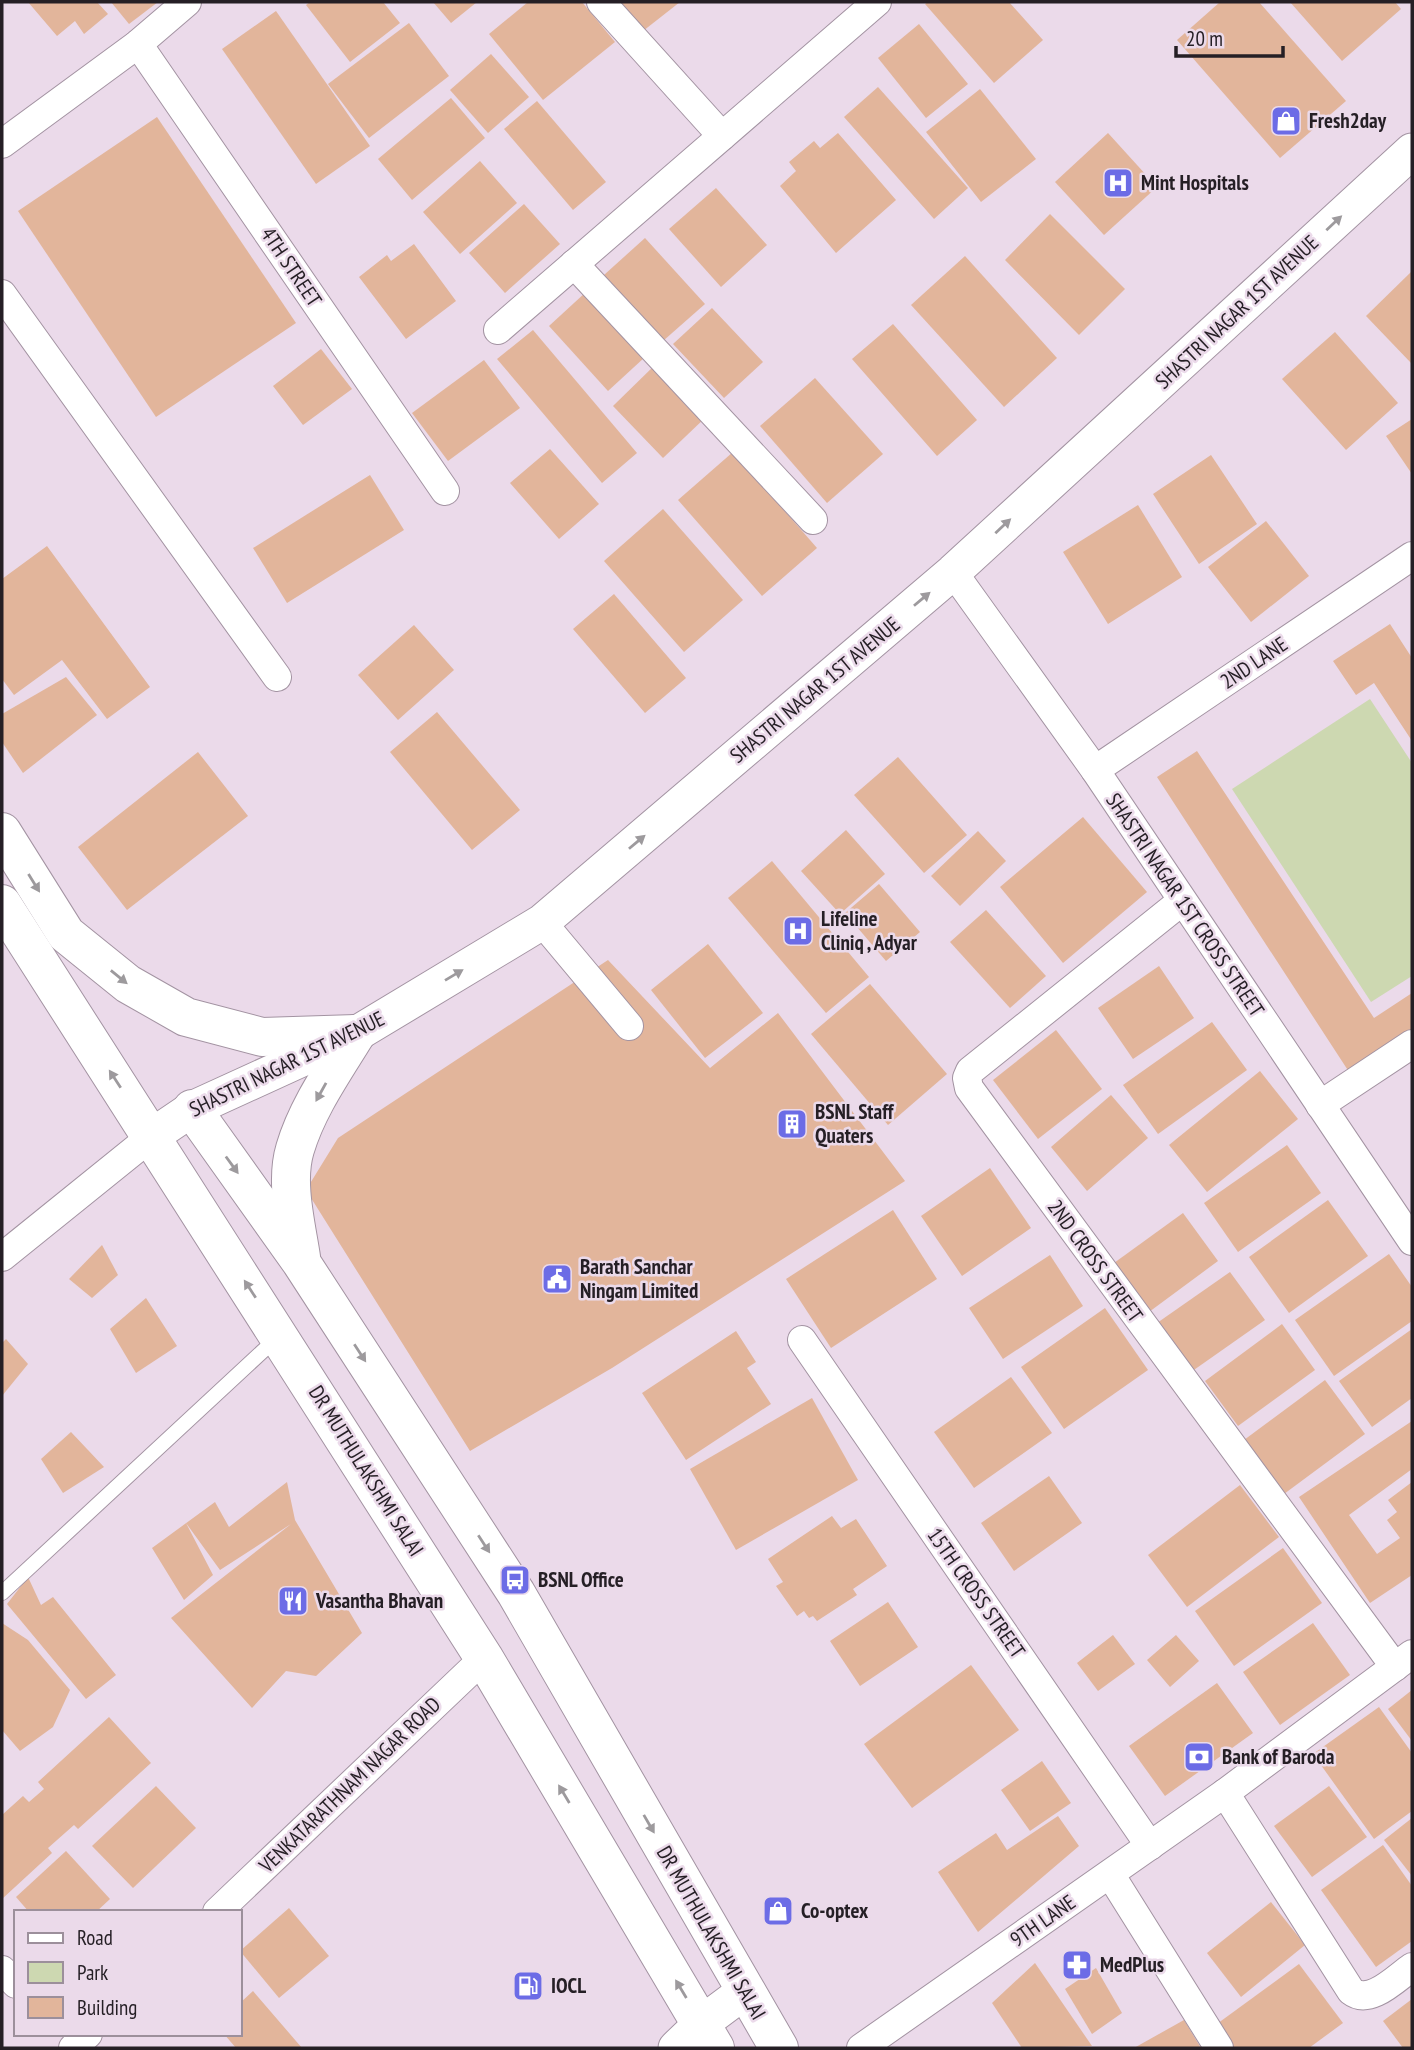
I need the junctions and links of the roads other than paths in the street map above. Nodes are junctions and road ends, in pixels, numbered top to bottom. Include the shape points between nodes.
1 (187, 2) edge
2 (601, 2) edge
3 (877, 2) edge
4 (138, 44) junction
5 (722, 136) junction
6 (2, 144) edge
7 (1412, 151) edge
8 (574, 264) junction
9 (2, 294) edge
10 (498, 330) dead end
11 (445, 491) dead end
12 (813, 520) dead end
13 (1412, 556) edge
14 (953, 572) junction
15 (277, 677) dead end
16 (1095, 770) junction
17 (2, 831) edge
18 (1182, 901) junction
19 (2, 904) edge
20 (542, 922) junction
21 (629, 1026) dead end
22 (356, 1034) junction
23 (1412, 1044) edge
24 (1320, 1105) junction
25 (192, 1109) junction
26 (152, 1136) junction
27 (1412, 1241) edge
28 (2, 1257) edge
29 (301, 1262) junction
30 (280, 1335) junction
31 (802, 1340) dead end
32 (2, 1593) edge
33 (484, 1658) junction
34 (1403, 1661) edge
35 (1225, 1793) junction
36 (1150, 1846) junction
37 (1110, 1874) junction
38 (219, 1910) edge
39 (1412, 1967) edge
40 (745, 1991) junction
41 (697, 2040) edge
42 (779, 2048) edge
43 (861, 2048) edge
44 (1219, 2048) edge

1 - 4 street
2 - 5 street
3 - 5 street
4 - 6 street
4 - 11 street, 4TH STREET
5 - 8 street
14 -> 7 street, SHASTRI NAGAR 1ST AVENUE
8 - 10 street
8 - 12 street
9 - 15 street
13 - 16 street, 2ND LANE
14 - 16 street, SHASTRI NAGAR 1ST CROSS STREET
20 -> 14 street, SHASTRI NAGAR 1ST AVENUE
16 - 18 street, SHASTRI NAGAR 1ST CROSS STREET
17 -> 22 main road via 66,934 128,984 186,1017 262,1037
18 - 24 street, SHASTRI NAGAR 1ST CROSS STREET
18 - 34 street, 2ND CROSS STREET via 970,1071 969,1088
26 -> 19 main road, DR MUTHULAKSHMI SALAI
20 - 21 street
22 -> 20 street, SHASTRI NAGAR 1ST AVENUE
22 - 25 street, SHASTRI NAGAR 1ST AVENUE
22 -> 29 main road via 317,1098 294,1150 292,1197
23 - 24 street
24 - 27 street, SHASTRI NAGAR 1ST CROSS STREET
25 - 26 street, SHASTRI NAGAR 1ST AVENUE
25 -> 29 main road, DR MUTHULAKSHMI SALAI
26 - 28 street
30 -> 26 main road, DR MUTHULAKSHMI SALAI
29 -> 40 main road, DR MUTHULAKSHMI SALAI via 516,1593
30 - 32 lane
30 - 33 main road, DR MUTHULAKSHMI SALAI
31 - 36 street, 15TH CROSS STREET
33 - 38 street, VENKATARATHNAM NAGAR ROAD
41 -> 33 main road, DR MUTHULAKSHMI SALAI
34 - 35 street, 9TH LANE
35 - 36 street, 9TH LANE
35 - 39 street via 1351,1991 1370,1996
36 - 37 street, 9TH LANE
37 - 43 street, 9TH LANE
37 - 44 street
40 - 41 street
40 - 42 main road, DR MUTHULAKSHMI SALAI

